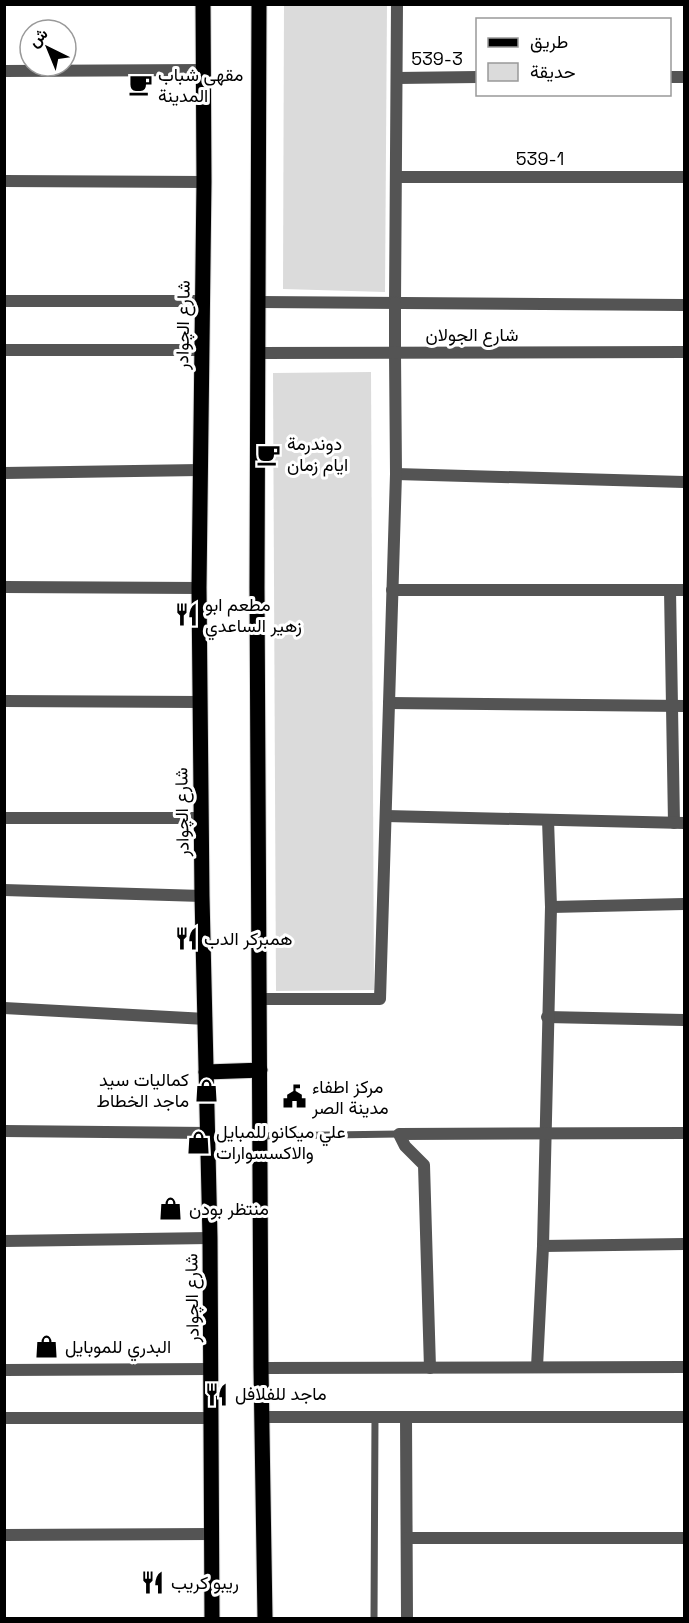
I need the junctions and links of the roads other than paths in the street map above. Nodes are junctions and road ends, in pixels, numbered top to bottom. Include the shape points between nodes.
1 (203, 4) edge
2 (259, 4) edge
3 (397, 4) edge
4 (203, 70) junction
5 (4, 71) edge
6 (476, 77) edge
7 (397, 78) junction
8 (396, 177) junction
9 (684, 177) edge
10 (4, 181) edge
11 (204, 182) junction
12 (4, 301) edge
13 (202, 301) junction
14 (259, 302) junction
15 (395, 303) junction
16 (684, 305) edge
17 (4, 350) edge
18 (202, 350) junction
19 (259, 352) junction
20 (395, 352) junction
21 (684, 352) edge
22 (201, 470) junction
23 (4, 473) edge
24 (396, 474) junction
25 (684, 482) edge
26 (4, 587) edge
27 (199, 588) junction
28 (392, 590) junction
29 (670, 590) junction
30 (684, 590) edge
31 (4, 701) edge
32 (200, 702) junction
33 (389, 703) junction
34 (679, 706) edge
35 (386, 816) junction
36 (4, 818) edge
37 (202, 818) junction
38 (548, 820) junction
39 (679, 823) edge
40 (4, 890) edge
41 (202, 896) junction
42 (684, 904) edge
43 (551, 907) junction
44 (260, 999) junction
45 (4, 1008) edge
46 (547, 1017) junction
47 (206, 1019) junction
48 (684, 1020) edge
49 (260, 1070) junction
50 (206, 1072) junction
51 (4, 1131) edge
52 (207, 1133) junction
53 (544, 1133) junction
54 (684, 1133) edge
55 (399, 1134) junction
56 (260, 1136) junction
57 (210, 1238) junction
58 (4, 1241) edge
59 (684, 1244) edge
60 (543, 1246) junction
61 (537, 1367) junction
62 (684, 1367) edge
63 (261, 1368) junction
64 (430, 1368) junction
65 (212, 1369) junction
66 (4, 1370) edge
67 (263, 1416) junction
68 (375, 1416) junction
69 (406, 1417) junction
70 (684, 1417) edge
71 (4, 1418) edge
72 (212, 1418) junction
73 (212, 1534) junction
74 (4, 1535) edge
75 (407, 1538) junction
76 (684, 1538) edge
77 (212, 1618) edge
78 (265, 1618) edge
79 (374, 1618) edge
80 (407, 1618) edge

1 - 4 main road, شارع الچوادر
2 - 14 main road
3 - 7 street
4 - 5 street
4 - 11 main road, شارع الچوادر
6 - 7 street, 539-3
7 - 8 street
8 - 9 street, 539-1
8 - 15 street
10 - 11 street
11 - 13 main road, شارع الچوادر
12 - 13 street
13 - 18 main road, شارع الچوادر
14 - 15 street, شارع الجولان
14 - 19 main road
15 - 16 street, شارع الجولان
15 - 20 street
17 - 18 street
18 - 22 main road, شارع الچوادر
19 - 20 street, شارع الجولان
19 - 44 main road
20 - 21 street, شارع الجولان
20 - 24 street
22 - 23 street
22 - 27 main road, شارع الچوادر
24 - 25 street
24 - 28 street
26 - 27 street
27 - 32 main road, شارع الچوادر
28 - 29 street
28 - 33 street
29 - 30 street
29 - 34 street
31 - 32 street
32 - 37 main road, شارع الچوادر
33 - 34 street
33 - 35 street
34 - 39 street
35 - 38 street
35 - 44 street via 380,999
36 - 37 street
37 - 41 main road, شارع الچوادر
38 - 39 street
38 - 43 street
40 - 41 street
41 - 47 main road, شارع الچوادر
42 - 43 street
43 - 46 street
44 - 49 main road
45 - 47 street
46 - 48 street
46 - 53 street
47 - 50 main road, شارع الچوادر
49 - 50 main road
49 - 56 main road
50 - 52 main road, شارع الچوادر
51 - 52 street
52 - 57 main road, شارع الچوادر
53 - 54 street
53 - 55 street
53 - 60 street
55 - 56 lane
55 - 64 street via 424,1165
56 - 63 main road
57 - 58 street
57 - 65 main road, شارع الچوادر
59 - 60 street
60 - 61 street
61 - 62 street
61 - 64 street
63 - 64 street
63 - 67 main road
65 - 66 street
65 - 72 main road, شارع الچوادر
67 - 68 street
67 - 78 main road
68 - 69 street
68 - 79 lane
69 - 70 street
69 - 75 street
71 - 72 street
72 - 73 main road, شارع الچوادر
73 - 74 street
73 - 77 main road, شارع الچوادر
75 - 76 street
75 - 80 street

